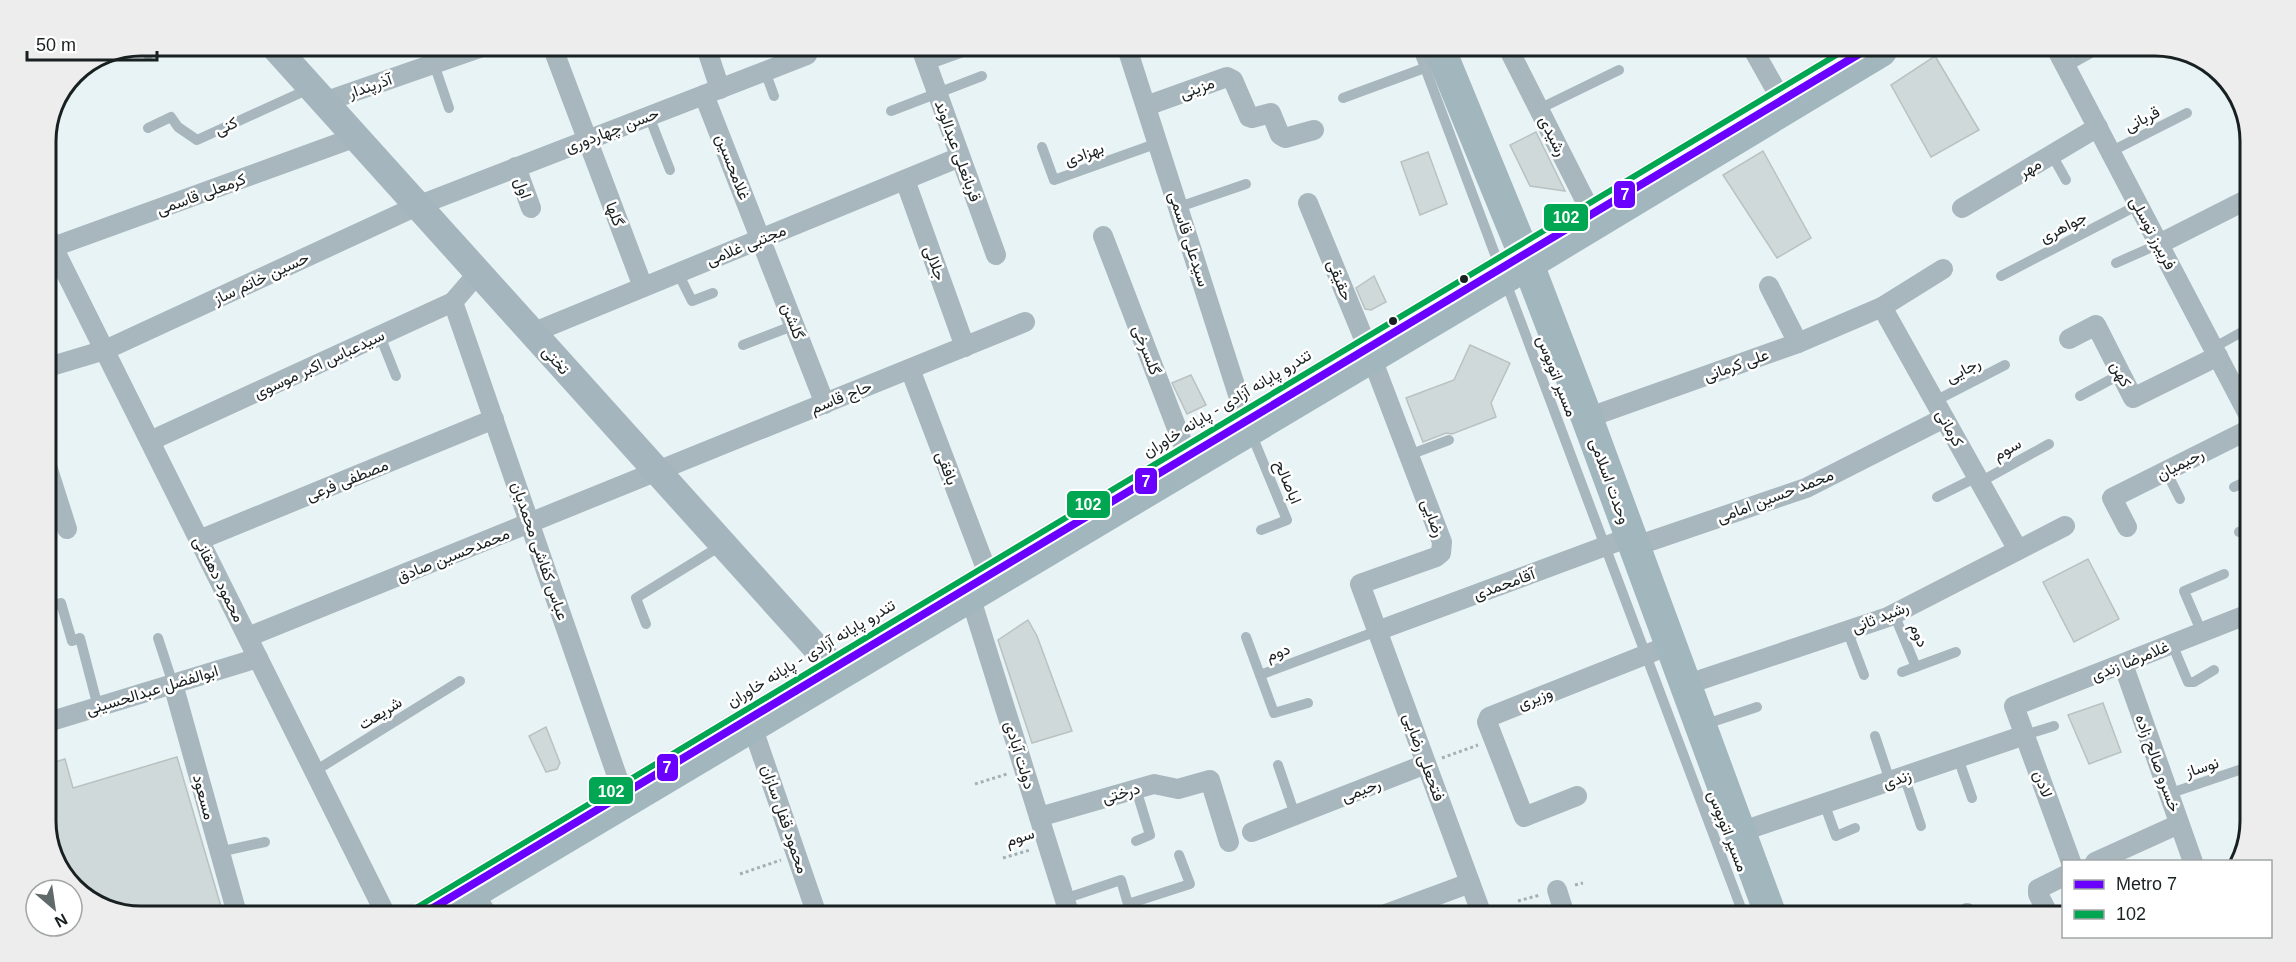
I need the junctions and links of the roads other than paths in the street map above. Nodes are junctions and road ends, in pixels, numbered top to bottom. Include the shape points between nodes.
1 (283, 56) edge
2 (456, 56) edge
3 (556, 56) edge
4 (707, 56) edge
5 (804, 56) edge
6 (924, 56) edge
7 (1130, 56) edge
8 (1512, 56) edge
9 (1757, 56) edge
10 (1837, 56) edge
11 (1871, 56) edge
12 (1432, 57) edge
13 (2062, 59) edge
14 (434, 64) junction
15 (1619, 70) dead end
16 (765, 71) junction
17 (982, 76) dead end
18 (712, 92) junction
19 (937, 93) junction
20 (317, 94) junction
21 (774, 96) dead end
22 (1343, 98) dead end
23 (1781, 100) junction
24 (1146, 106) junction
25 (449, 108) dead end
26 (1539, 109) junction
27 (891, 111) dead end
28 (2187, 113) dead end
29 (649, 116) junction
30 (2098, 127) junction
31 (148, 128) dead end
32 (1314, 130) dead end
33 (356, 137) junction
34 (587, 140) junction
35 (1158, 142) junction
36 (1042, 147) dead end
37 (2110, 152) junction
38 (2052, 154) junction
39 (960, 157) junction
40 (516, 167) junction
41 (670, 170) dead end
42 (905, 180) junction
43 (2066, 180) dead end
44 (1246, 184) dead end
45 (1308, 203) dead end
46 (2240, 203) edge
47 (2138, 205) junction
48 (417, 206) junction
49 (1179, 207) junction
50 (531, 208) dead end
51 (1962, 208) dead end
52 (1591, 214) junction
53 (1103, 236) dead end
54 (761, 239) junction
55 (56, 240) edge
56 (2159, 244) junction
57 (996, 255) dead end
58 (56, 258) edge
59 (1512, 262) junction
60 (2116, 263) dead end
61 (1943, 269) dead end
62 (478, 273) junction
63 (678, 273) junction
64 (2001, 276) dead end
65 (1768, 286) dead end
66 (643, 287) junction
67 (713, 293) dead end
68 (453, 302) junction
69 (1882, 307) junction
70 (1025, 322) dead end
71 (795, 325) junction
72 (532, 333) junction
73 (2240, 335) edge
74 (380, 336) junction
75 (2069, 339) dead end
76 (1798, 343) junction
77 (744, 345) dead end
78 (965, 347) junction
79 (1367, 347) junction
80 (105, 350) junction
81 (2216, 352) junction
82 (56, 365) edge
83 (2004, 365) dead end
84 (910, 369) junction
85 (2121, 374) junction
86 (396, 376) dead end
87 (2080, 396) dead end
88 (2240, 398) edge
89 (825, 404) junction
90 (1940, 409) junction
91 (1587, 418) junction
92 (494, 419) junction
93 (1247, 420) junction
94 (2240, 434) edge
95 (1449, 440) dead end
96 (150, 441) junction
97 (2049, 444) dead end
98 (1408, 455) junction
99 (1187, 456) junction
100 (2166, 471) junction
101 (657, 472) junction
102 (1979, 479) junction
103 (2240, 484) edge
104 (2234, 487) dead end
105 (56, 496) edge
106 (1937, 496) dead end
107 (2180, 499) dead end
108 (530, 524) junction
109 (2065, 526) dead end
110 (2127, 527) dead end
111 (66, 529) dead end
112 (1261, 530) dead end
113 (199, 540) junction
114 (722, 544) junction
115 (1623, 544) junction
116 (2018, 550) junction
117 (985, 566) junction
118 (2224, 574) dead end
119 (970, 596) junction
120 (56, 605) edge
121 (1893, 614) junction
122 (2240, 617) edge
123 (646, 624) dead end
124 (1847, 630) junction
125 (1377, 631) junction
126 (2202, 633) junction
127 (248, 637) junction
128 (1246, 637) dead end
129 (158, 638) dead end
130 (2172, 644) junction
131 (1658, 650) junction
132 (1956, 652) dead end
133 (258, 658) junction
134 (2122, 664) junction
135 (833, 667) junction
136 (1916, 667) junction
137 (2214, 670) dead end
138 (1902, 672) dead end
139 (1260, 675) junction
140 (1864, 675) dead end
141 (460, 681) dead end
142 (173, 684) junction
143 (1685, 685) junction
144 (1308, 702) dead end
145 (2014, 706) joint
146 (98, 707) junction
147 (1757, 707) dead end
148 (56, 720) edge
149 (752, 726) junction
150 (1700, 726) junction
151 (2054, 726) dead end
152 (2025, 735) junction
153 (1875, 736) dead end
154 (1958, 758) junction
155 (1426, 764) junction
156 (1278, 765) dead end
157 (2240, 770) edge
158 (315, 771) junction
159 (1897, 779) junction
160 (1136, 789) junction
161 (623, 793) junction
162 (2169, 794) junction
163 (1578, 796) dead end
164 (1972, 798) dead end
165 (1824, 803) junction
166 (1295, 815) junction
167 (1039, 817) junction
168 (2179, 824) junction
169 (1921, 826) dead end
170 (1855, 828) dead end
171 (1740, 831) junction
172 (1252, 832) dead end
173 (1136, 841) dead end
174 (266, 842) dead end
175 (1229, 842) dead end
176 (219, 852) junction
177 (1179, 855) dead end
178 (2071, 860) edge
179 (2097, 860) edge
180 (2193, 860) edge
181 (2062, 877) edge
182 (1470, 884) junction
183 (1557, 890) dead end
184 (479, 902) edge
185 (235, 906) edge
186 (382, 906) edge
187 (420, 906) edge
188 (463, 906) edge
189 (814, 906) edge
190 (1066, 906) edge
191 (1412, 906) edge
192 (1479, 906) edge
193 (1562, 906) edge
194 (1741, 906) edge
195 (1767, 906) edge
196 (2044, 906) edge

1 - 20 main road, تختی
2 - 14 street, آذرپندار
3 - 34 street, گلها
4 - 18 street, غلامحسین
5 - 16 street, حسن چهاردوری
6 - 19 street, قربانعلی عبدالوند
7 - 24 street, سیدعلی قاسمی
8 - 26 street, رشیدی
9 - 23 street
10 - 23 lane
11 - 23 main road
12 - 22 lane
12 - 59 main road, وحدت اسلامی
13 - 30 street, فریبرز توسلی
14 - 20 street, آذرپندار
14 - 25 lane
15 - 26 lane
16 - 18 street, حسن چهاردوری
16 - 21 lane
17 - 19 lane
18 - 29 street, حسن چهاردوری
18 - 54 street, غلامحسین
19 - 27 lane
19 - 39 street, قربانعلی عبدالوند
20 - 31 lane, کنی via 196,140 171,117
20 - 33 main road, تختی
23 - 52 main road
24 - 32 street, مزینی via 1227,77 1233,80 1249,117 1270,113 1285,138
24 - 35 street, سیدعلی قاسمی
26 - 52 street, رشیدی
28 - 37 lane, قربانی
29 - 34 street, حسن چهاردوری
29 - 41 lane
30 - 37 street, فریبرز توسلی
30 - 38 street, مهر
33 - 48 main road, تختی
33 - 55 street, کرمعلی قاسمی
34 - 40 street, حسن چهاردوری
34 - 66 street, گلها
35 - 36 lane, بهزادی via 1054,180
35 - 49 street, سیدعلی قاسمی
37 - 47 street, فریبرز توسلی
38 - 43 lane
38 - 51 street, مهر
39 - 42 street, مجتبی غلامی
39 - 57 street, قربانعلی عبدالوند
40 - 48 street, حسن چهاردوری
40 - 50 street, اول
42 - 54 street, مجتبی غلامی
42 - 78 street, جلالی
44 - 49 lane
45 - 79 street, حقیقی
46 - 56 street
47 - 56 street, فریبرز توسلی
47 - 64 lane, جواهری
48 - 62 main road, تختی
48 - 80 street, حسین خاتم ساز
49 - 93 street, سیدعلی قاسمی
52 - 59 main road
53 - 99 street, گلسرخی
54 - 63 street, مجتبی غلامی
54 - 71 street, گلشن
56 - 60 lane
56 - 81 street, فریبرز توسلی
58 - 80 street, محمود دهقانی
59 - 79 main road
59 - 91 main road, وحدت اسلامی
59 - 115 lane, مسیر اتوبوس
61 - 69 street, علی کرمانی
62 - 68 street, سیدعباس اکبر موسوی
62 - 72 main road, تختی
63 - 66 street, مجتبی غلامی
63 - 67 lane via 692,302
65 - 76 street
66 - 72 street, مجتبی غلامی
68 - 74 street, سیدعباس اکبر موسوی
68 - 92 street, عباس کفاشی محمدیان
69 - 76 street, علی کرمانی
69 - 90 street, کرمانی
70 - 78 street, حاج قاسم
71 - 77 lane
71 - 89 street, گلشن
72 - 101 main road, تختی
73 - 81 lane
74 - 86 lane
74 - 96 street, سیدعباس اکبر موسوی
75 - 85 street, کهن via 2096,325
76 - 91 street, علی کرمانی
78 - 84 street, حاج قاسم
79 - 93 main road
79 - 98 street, رضایی
80 - 82 street, حسین خاتم ساز
80 - 96 street, محمود دهقانی
81 - 85 street, کهن via 2133,398
81 - 88 street, فریبرز توسلی
83 - 90 lane, رجایی
84 - 89 street, حاج قاسم
84 - 117 street, بافقی
85 - 87 lane
89 - 101 street, حاج قاسم
90 - 102 street, کرمانی
90 - 115 street, محمد حسین امامی via 1806,488
91 - 115 main road, وحدت اسلامی
92 - 108 street, عباس کفاشی محمدیان
92 - 113 street, مصطفی فرعی
93 - 99 main road
93 - 112 lane, اباصالح via 1287,520
94 - 100 street, رحیمیان
95 - 98 lane
96 - 113 street, محمود دهقانی
97 - 102 lane, سوم
98 - 125 street, رضایی via 1443,547 1436,557 1360,584
99 - 117 lane, تندرو پایانه آزادی - پایانه خاوران
99 - 119 main road
100 - 107 lane
100 - 110 street, رحیمیان via 2112,498
101 - 108 street, محمدحسین صادق
101 - 114 main road, تختی
102 - 106 lane, سوم
102 - 116 street, کرمانی
103 - 104 lane
105 - 111 street
108 - 127 street, محمدحسین صادق
108 - 161 street, عباس کفاشی محمدیان
109 - 116 street, رشید ثانی
113 - 127 street, محمود دهقانی
114 - 123 lane via 636,598
114 - 135 main road, تختی
115 - 125 street, آقامحمدی
115 - 131 main road, وحدت اسلامی
116 - 121 street, رشید ثانی
117 - 135 lane, تندرو پایانه آزادی - پایانه خاوران
118 - 126 lane via 2184,591
119 - 135 main road
119 - 167 street, دولت آبادی
120 - 146 lane via 61,603 72,641 80,639
121 - 124 street, رشید ثانی
121 - 136 lane, دوم
122 - 126 street, غلامرضا زندی
124 - 140 lane
124 - 143 street, رشید ثانی
125 - 139 lane, دوم
125 - 155 street, فتحعلی رضایی
126 - 130 street, غلامرضا زندی
127 - 133 street, محمود دهقانی
128 - 139 lane
129 - 142 lane
130 - 134 street, غلامرضا زندی
130 - 137 lane via 2188,682
131 - 143 main road, وحدت اسلامی
131 - 163 street, وزیری via 1489,717 1487,722 1524,817
131 - 194 lane, مسیر اتوبوس
132 - 136 lane, دوم
133 - 142 street, ابوالفضل عبدالحسینی
133 - 158 street, محمود دهقانی
134 - 145 street, غلامرضا زندی
134 - 162 street, خسرو صالح زاده
135 - 149 main road
135 - 161 lane, تندرو پایانه آزادی - پایانه خاوران
136 - 138 lane, دوم
139 - 144 lane, دوم via 1274,713
141 - 158 lane, شریعت
142 - 146 street, ابوالفضل عبدالحسینی
142 - 176 street, مسعود
143 - 150 main road, وحدت اسلامی
145 - 152 street, لادن
146 - 148 street, ابوالفضل عبدالحسینی
147 - 150 lane
149 - 161 main road
149 - 189 street, محمود قفل سازان
150 - 171 main road, وحدت اسلامی
151 - 152 lane, زندی
152 - 154 street, زندی
152 - 178 street, لادن
153 - 159 lane
154 - 159 street, زندی
154 - 164 lane
155 - 166 street, رحیمی
155 - 182 street, فتحعلی رضایی
156 - 166 lane
157 - 162 lane, نوساز
158 - 186 street, محمود دهقانی
159 - 165 street, زندی
159 - 169 lane
160 - 167 street, درختی
160 - 173 lane via 1150,836
160 - 175 street, درختی via 1154,784 1178,789 1210,780
161 - 184 main road
161 - 187 lane, تندرو پایانه آزادی - پایانه خاوران
162 - 168 street, خسرو صالح زاده
165 - 170 lane via 1836,836
165 - 171 street, زندی
166 - 172 street, رحیمی
167 - 190 street, دولت آبادی
168 - 179 street
168 - 180 street, خسرو صالح زاده
171 - 195 main road, وحدت اسلامی
174 - 176 lane
176 - 185 street, مسعود
177 - 190 lane via 1190,884 1128,904 1121,880
181 - 196 street via 2038,889
182 - 191 street
182 - 192 street, فتحعلی رضایی
183 - 193 street
184 - 188 main road

